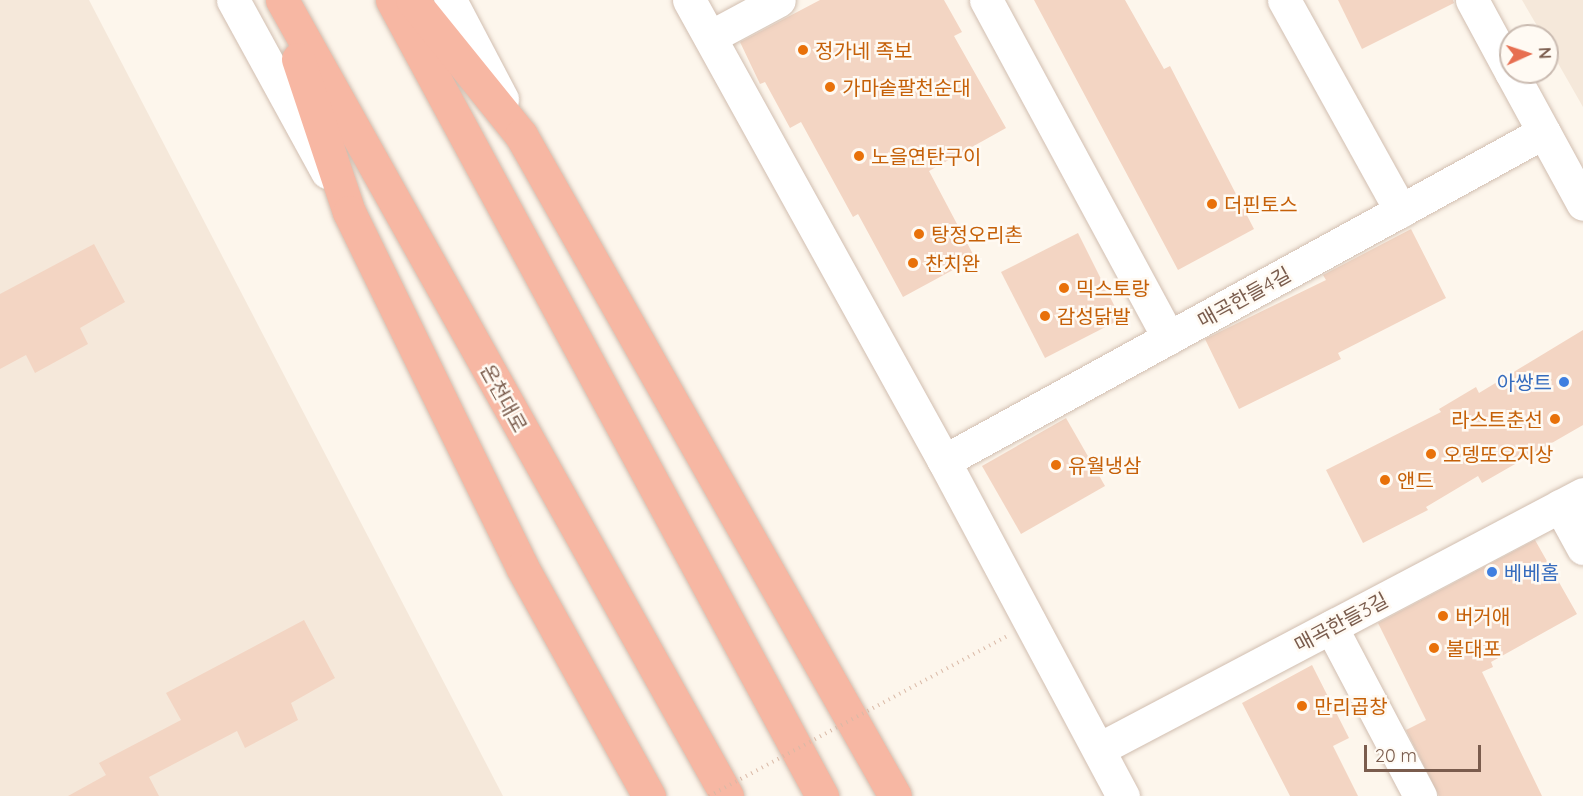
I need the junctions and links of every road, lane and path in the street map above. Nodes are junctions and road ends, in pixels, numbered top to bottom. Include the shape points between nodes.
1 (232, 0) edge
2 (280, 0) edge
3 (392, 0) edge
4 (412, 0) edge
5 (450, 0) edge
6 (689, 0) edge
7 (779, 0) edge
8 (986, 0) edge
9 (1284, 0) edge
10 (1472, 0) edge
11 (710, 37) junction
12 (1499, 50) edge
13 (1518, 84) edge
14 (1544, 132) junction
15 (521, 135) junction
16 (1583, 204) edge
17 (1401, 211) junction
18 (349, 212) junction
19 (1169, 338) junction
20 (944, 461) junction
21 (1571, 500) edge
22 (1583, 548) edge
23 (1331, 627) junction
24 (1008, 636) dead end
25 (1099, 749) junction
26 (649, 796) edge
27 (709, 796) edge
28 (727, 796) edge
29 (822, 796) edge
30 (895, 796) edge
31 (1123, 796) edge
32 (1420, 796) edge

1 - 18 street
2 - 18 highway
2 - 28 highway, 온천대로
3 - 29 highway
4 - 15 highway
5 - 15 street
6 - 11 street
7 - 11 street
8 - 19 street
9 - 17 street
10 - 12 street
11 - 20 street
13 - 14 street
14 - 16 street
14 - 17 street, 매곡한들4길
15 - 30 highway
17 - 19 street, 매곡한들4길
18 - 26 highway via 522,567
19 - 20 street, 매곡한들4길
20 - 25 street
21 - 22 street
21 - 23 street, 매곡한들3길
23 - 25 street, 매곡한들3길
23 - 32 street
24 - 27 path, bridge
25 - 31 street

